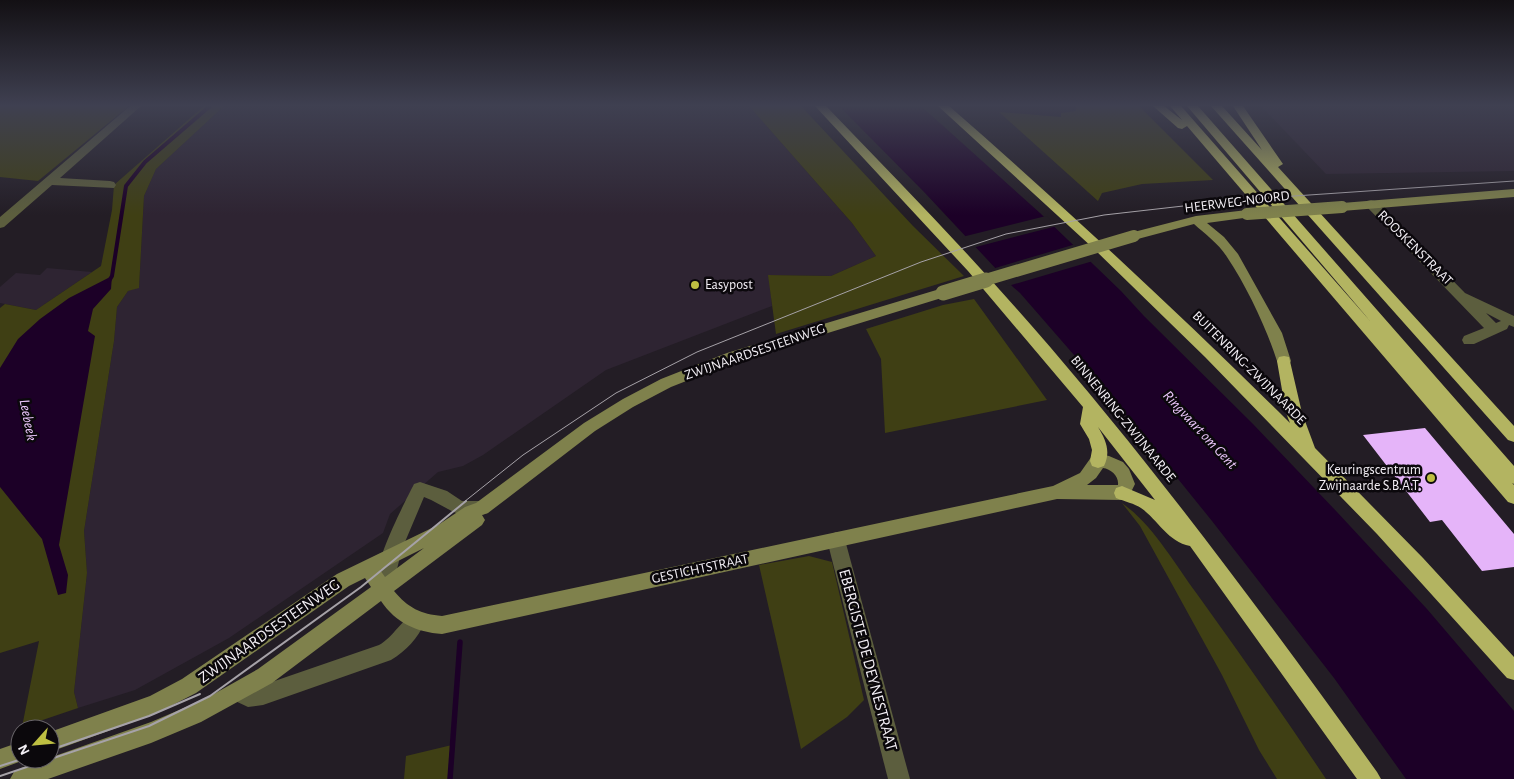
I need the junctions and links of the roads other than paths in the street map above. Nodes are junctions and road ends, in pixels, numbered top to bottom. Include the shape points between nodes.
1 (92, 142) edge
2 (854, 142) edge
3 (984, 142) edge
4 (1199, 142) edge
5 (1207, 142) edge
6 (1224, 142) edge
7 (1249, 142) edge
8 (1264, 142) edge
9 (49, 182) junction
10 (110, 186) dead end
11 (1514, 193) edge
12 (1301, 201) junction
13 (1372, 204) junction
14 (1196, 220) junction
15 (0, 224) edge
16 (1279, 224) junction
17 (1458, 292) junction
18 (943, 293) joint
19 (1514, 321) edge
20 (1493, 329) junction
21 (1469, 340) dead end
22 (1284, 362) joint
23 (1090, 408) junction
24 (1514, 436) edge
25 (1309, 452) junction
26 (1098, 461) junction
27 (1514, 477) edge
28 (1058, 492) junction
29 (1122, 493) junction
30 (1514, 497) edge
31 (482, 508) junction
32 (836, 540) junction
33 (1199, 545) junction
34 (389, 557) junction
35 (368, 567) junction
36 (383, 589) junction
37 (416, 622) junction
38 (1514, 671) edge
39 (238, 692) junction
40 (60, 738) edge
41 (21, 779) edge
42 (900, 779) edge
43 (1370, 779) edge

1 - 9 street
2 - 23 highway, BINNENRING-ZWIJNAARDE via 974,269
3 - 25 highway, BUITENRING-ZWIJNAARDE via 1188,332
4 - 16 highway
5 - 16 highway
6 - 27 highway
7 - 12 highway
8 - 12 highway
9 - 10 street
9 - 15 street
11 - 13 street, HEERWEG-NOORD
12 - 24 highway
13 - 14 street, HEERWEG-NOORD, bridge
13 - 17 street, ROOSKENSTRAAT
14 - 18 street, HEERWEG-NOORD, bridge
14 - 22 street via 1232,254 1275,333
16 - 30 highway
17 - 19 street, ROOSKENSTRAAT
17 - 20 street, ROOSKENSTRAAT
18 - 31 street, ZWIJNAARDSESTEENWEG via 724,360 654,389 594,425
19 - 20 street, ROOSKENSTRAAT
20 - 21 street, ROOSKENSTRAAT
22 - 25 highway via 1294,413
23 - 26 highway via 1088,424 1097,438
23 - 33 highway, BINNENRING-ZWIJNAARDE
25 - 38 highway, BUITENRING-ZWIJNAARDE
26 - 28 street, GESTICHTSTRAAT via 1094,472 1087,478
26 - 29 street via 1112,463 1123,472 1128,484
28 - 29 street, GESTICHTSTRAAT via 1096,490
28 - 32 street, GESTICHTSTRAAT
29 - 33 highway via 1147,503 1171,527
31 - 34 street, ZWIJNAARDSESTEENWEG
31 - 34 street via 458,507 441,496 420,489
31 - 36 street, ZWIJNAARDSESTEENWEG via 478,518
32 - 37 street, GESTICHTSTRAAT via 462,622 428,625
32 - 42 street, EBERGISTE DE DEYNESTRAAT
33 - 43 highway, BINNENRING-ZWIJNAARDE
34 - 35 street, ZWIJNAARDSESTEENWEG
34 - 36 street
35 - 36 street
35 - 40 street, ZWIJNAARDSESTEENWEG via 322,592 189,686 155,704
36 - 37 street via 401,612
36 - 39 street, ZWIJNAARDSESTEENWEG via 265,676
37 - 39 street via 395,648 384,653 263,695 248,697
39 - 41 street, ZWIJNAARDSESTEENWEG via 164,727

